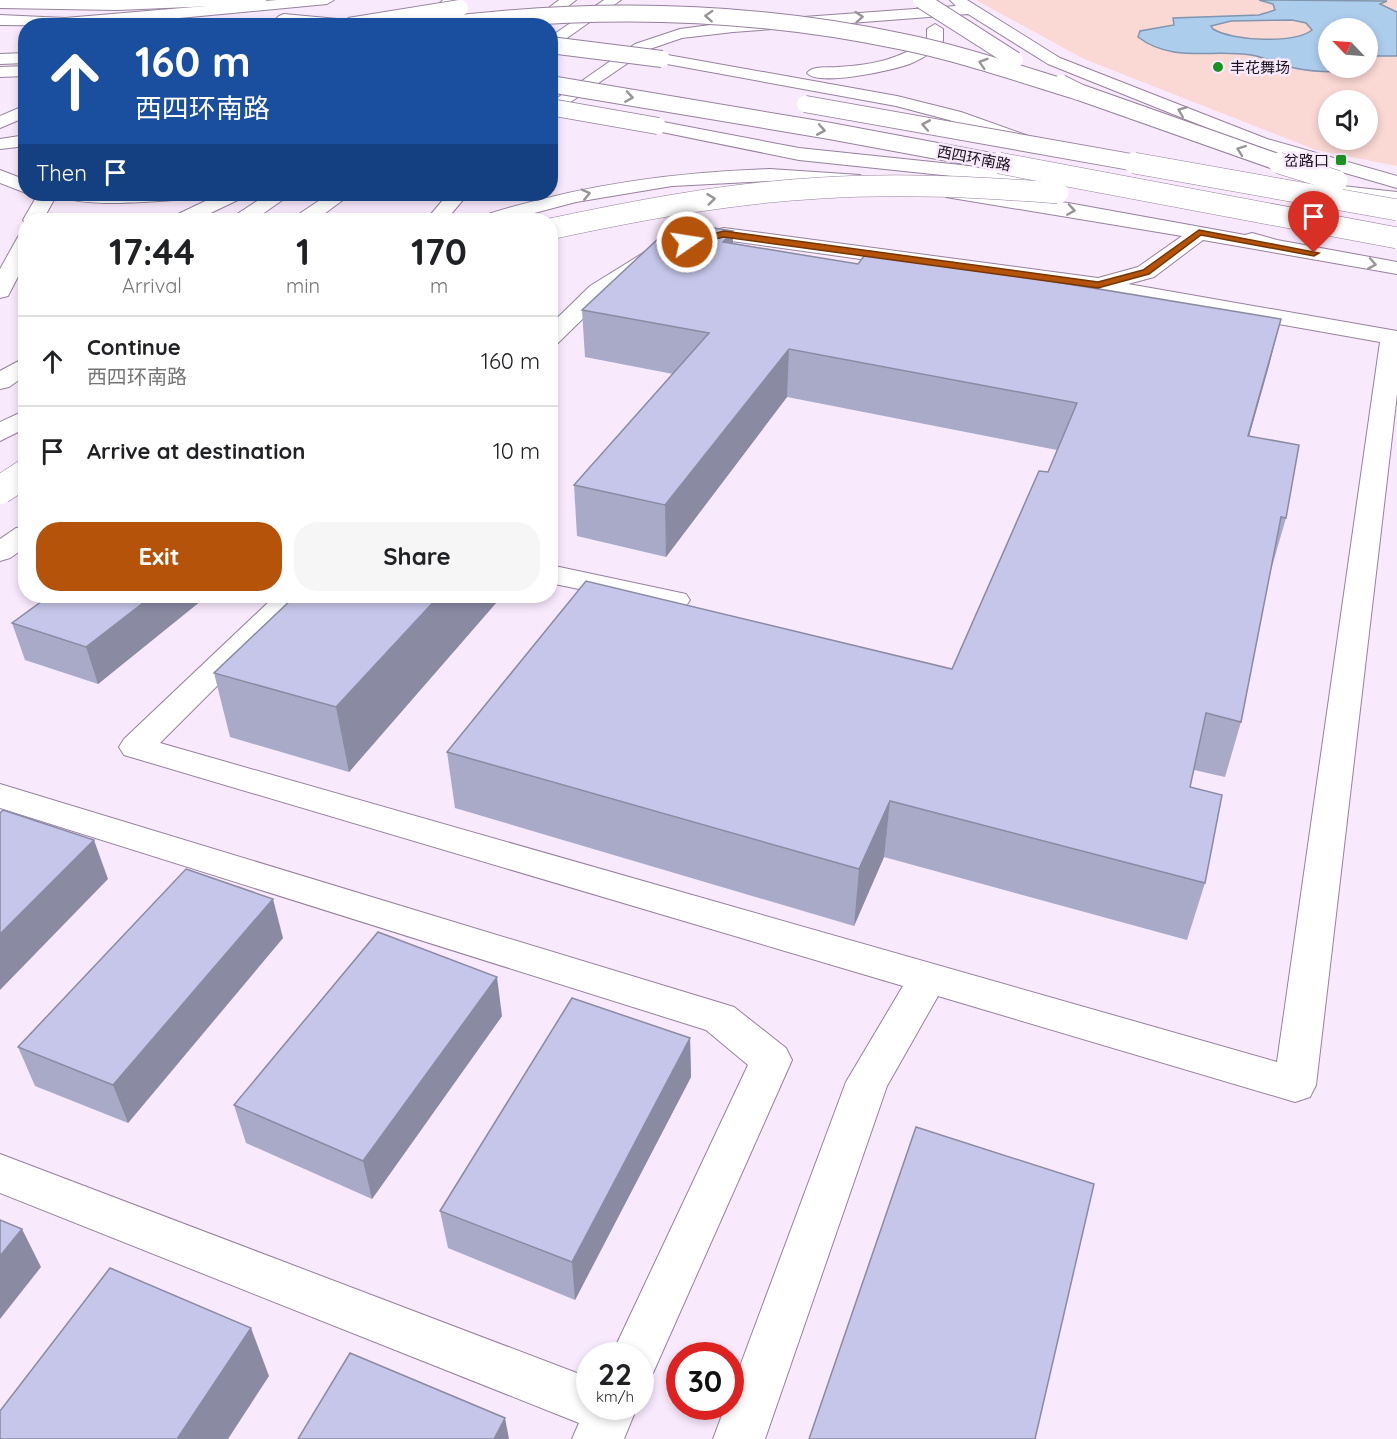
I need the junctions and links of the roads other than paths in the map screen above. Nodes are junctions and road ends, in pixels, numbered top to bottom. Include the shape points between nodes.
1 (260, 0) edge
2 (327, 0) edge
3 (452, 0) edge
4 (570, 0) edge
5 (614, 0) edge
6 (630, 0) edge
7 (896, 0) edge
8 (921, 0) edge
9 (0, 4) edge
10 (964, 4) edge
11 (474, 5) dead end
12 (165, 15) junction
13 (128, 18) edge
14 (218, 18) edge
15 (397, 18) edge
16 (433, 18) edge
17 (507, 18) edge
18 (544, 18) edge
19 (0, 20) edge
20 (18, 21) edge
21 (579, 24) junction
22 (558, 39) edge
23 (558, 46) edge
24 (18, 58) edge
25 (0, 59) edge
26 (716, 67) junction
27 (564, 68) edge
28 (18, 71) edge
29 (0, 72) edge
30 (632, 77) dead end
31 (558, 85) edge
32 (1079, 92) junction
33 (791, 101) dead end
34 (558, 104) edge
35 (558, 110) edge
36 (18, 114) edge
37 (0, 123) edge
38 (18, 142) edge
39 (0, 144) edge
40 (0, 176) edge
41 (1397, 182) edge
42 (1246, 183) junction
43 (18, 184) edge
44 (1093, 184) junction
45 (1397, 197) edge
46 (221, 201) edge
47 (270, 201) edge
48 (331, 201) edge
49 (452, 201) edge
50 (1249, 210) junction
51 (1397, 210) edge
52 (196, 213) edge
53 (252, 213) edge
54 (313, 213) edge
55 (442, 213) edge
56 (515, 213) edge
57 (558, 227) edge
58 (1199, 232) junction
59 (1397, 239) edge
60 (1273, 246) junction
61 (18, 264) edge
62 (1397, 268) edge
63 (1098, 285) junction
64 (6, 301) edge
65 (558, 330) edge
66 (18, 370) edge
67 (0, 382) edge
68 (18, 422) edge
69 (0, 434) edge
70 (18, 478) edge
71 (0, 489) edge
72 (18, 492) edge
73 (18, 540) edge
74 (0, 552) edge
75 (558, 576) edge
76 (675, 600) edge
77 (285, 603) edge
78 (0, 796) edge
79 (928, 978) junction
80 (0, 1173) edge
81 (642, 1342) edge
82 (576, 1404) edge
83 (739, 1439) edge

1 - 9 main road via 117,6
2 - 12 main road
3 - 16 main road
4 - 18 main road
5 - 21 main road
6 - 21 main road
7 - 26 main road via 935,29 935,41 919,56 860,71 810,73
8 - 32 main road, bridge via 997,51
34 -> 10 main road via 641,47 680,34
41 -> 10 main road via 1261,143 1054,60
11 - 15 main road, bridge
12 - 13 main road
12 - 14 main road
32 -> 17 main road, bridge via 902,41 764,19 629,13
19 - 20 main road
21 - 22 main road
23 - 26 main road, bridge
24 - 25 main road
26 - 42 main road, 西四环南路 via 897,101 1032,143
27 - 30 main road
28 - 29 main road
31 -> 50 main road, 西四环南路, bridge via 842,133
45 -> 32 main road, bridge via 1302,171
51 -> 33 main road, 西四环南路, bridge
35 - 44 main road, 西四环南路, bridge via 799,154
36 - 37 main road
38 - 39 main road
40 - 43 main road
42 - 45 main road
42 - 51 main road, 西四环南路
44 - 59 main road, 西四环南路
44 - 60 main road, 西四环南路
46 - 52 main road
47 - 53 main road
48 - 54 main road
49 - 55 main road
57 -> 50 main road, bridge via 690,202 781,190 858,186 1000,188
50 - 59 main road, 西四环南路, bridge
56 -> 58 main road via 591,193 679,180 759,176 845,179 1068,209
58 - 60 main road
58 - 63 main road via 1146,272
60 -> 62 main road, 西四环南路
61 - 64 main road
63 - 65 main road via 724,234 668,246 598,291
63 - 79 main road via 1392,337 1294,1084
66 - 67 main road
68 - 69 main road
70 - 71 main road, bridge
71 - 72 main road
73 - 74 main road
75 - 76 main road
77 - 79 main road via 136,747
78 - 81 main road via 720,1018 771,1060
79 - 83 main road via 867,1082
80 - 82 main road

